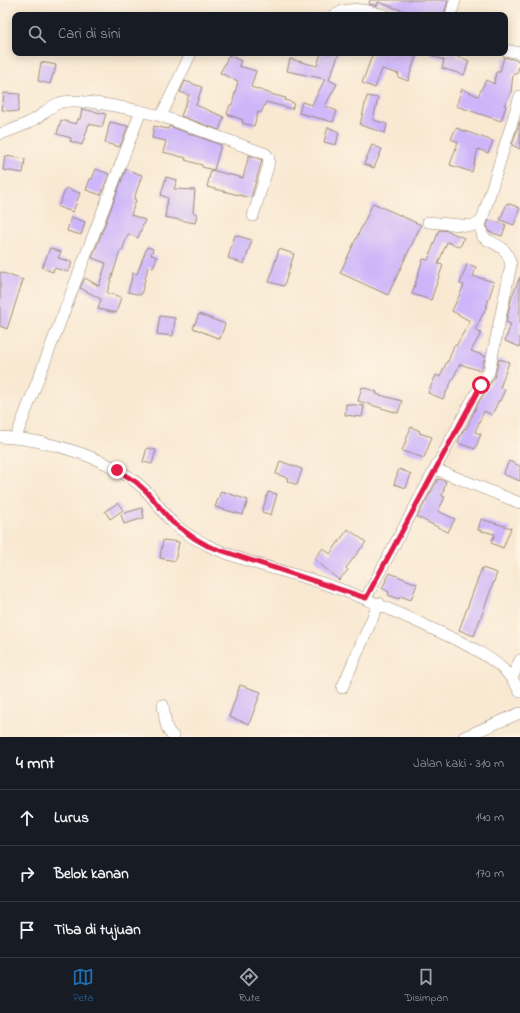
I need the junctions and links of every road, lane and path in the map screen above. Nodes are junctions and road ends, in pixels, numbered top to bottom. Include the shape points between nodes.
1 (455, 0) edge
2 (341, 12) edge
3 (371, 12) edge
4 (452, 12) edge
5 (508, 51) edge
6 (520, 53) edge
7 (190, 56) edge
8 (520, 96) edge
9 (141, 111) junction
10 (162, 116) junction
11 (0, 134) edge
12 (253, 216) dead end
13 (428, 222) dead end
14 (479, 223) junction
15 (0, 437) edge
16 (16, 437) junction
17 (436, 469) junction
18 (520, 503) edge
19 (366, 598) junction
20 (379, 603) junction
21 (520, 660) edge
22 (512, 678) junction
23 (342, 688) dead end
24 (520, 692) edge
25 (163, 705) dead end
26 (520, 713) edge
27 (174, 737) edge
28 (464, 737) edge

1 - 4 street
2 - 3 street via 353,9
5 - 6 street
7 - 10 street
8 - 14 street via 484,216
9 - 10 street
9 - 11 street via 78,100 63,101 28,123
9 - 16 street
10 - 12 street via 266,154 269,158 268,167
13 - 14 street via 471,226
14 - 17 street via 483,236 499,245 510,258 511,271 488,372
15 - 16 street
16 - 19 street via 72,450 117,470 147,492 181,530 208,546
17 - 18 street
17 - 19 street
19 - 20 street
20 - 22 street via 479,651
20 - 23 street
21 - 22 street
22 - 24 street
25 - 27 street via 167,727 170,735
26 - 28 street

